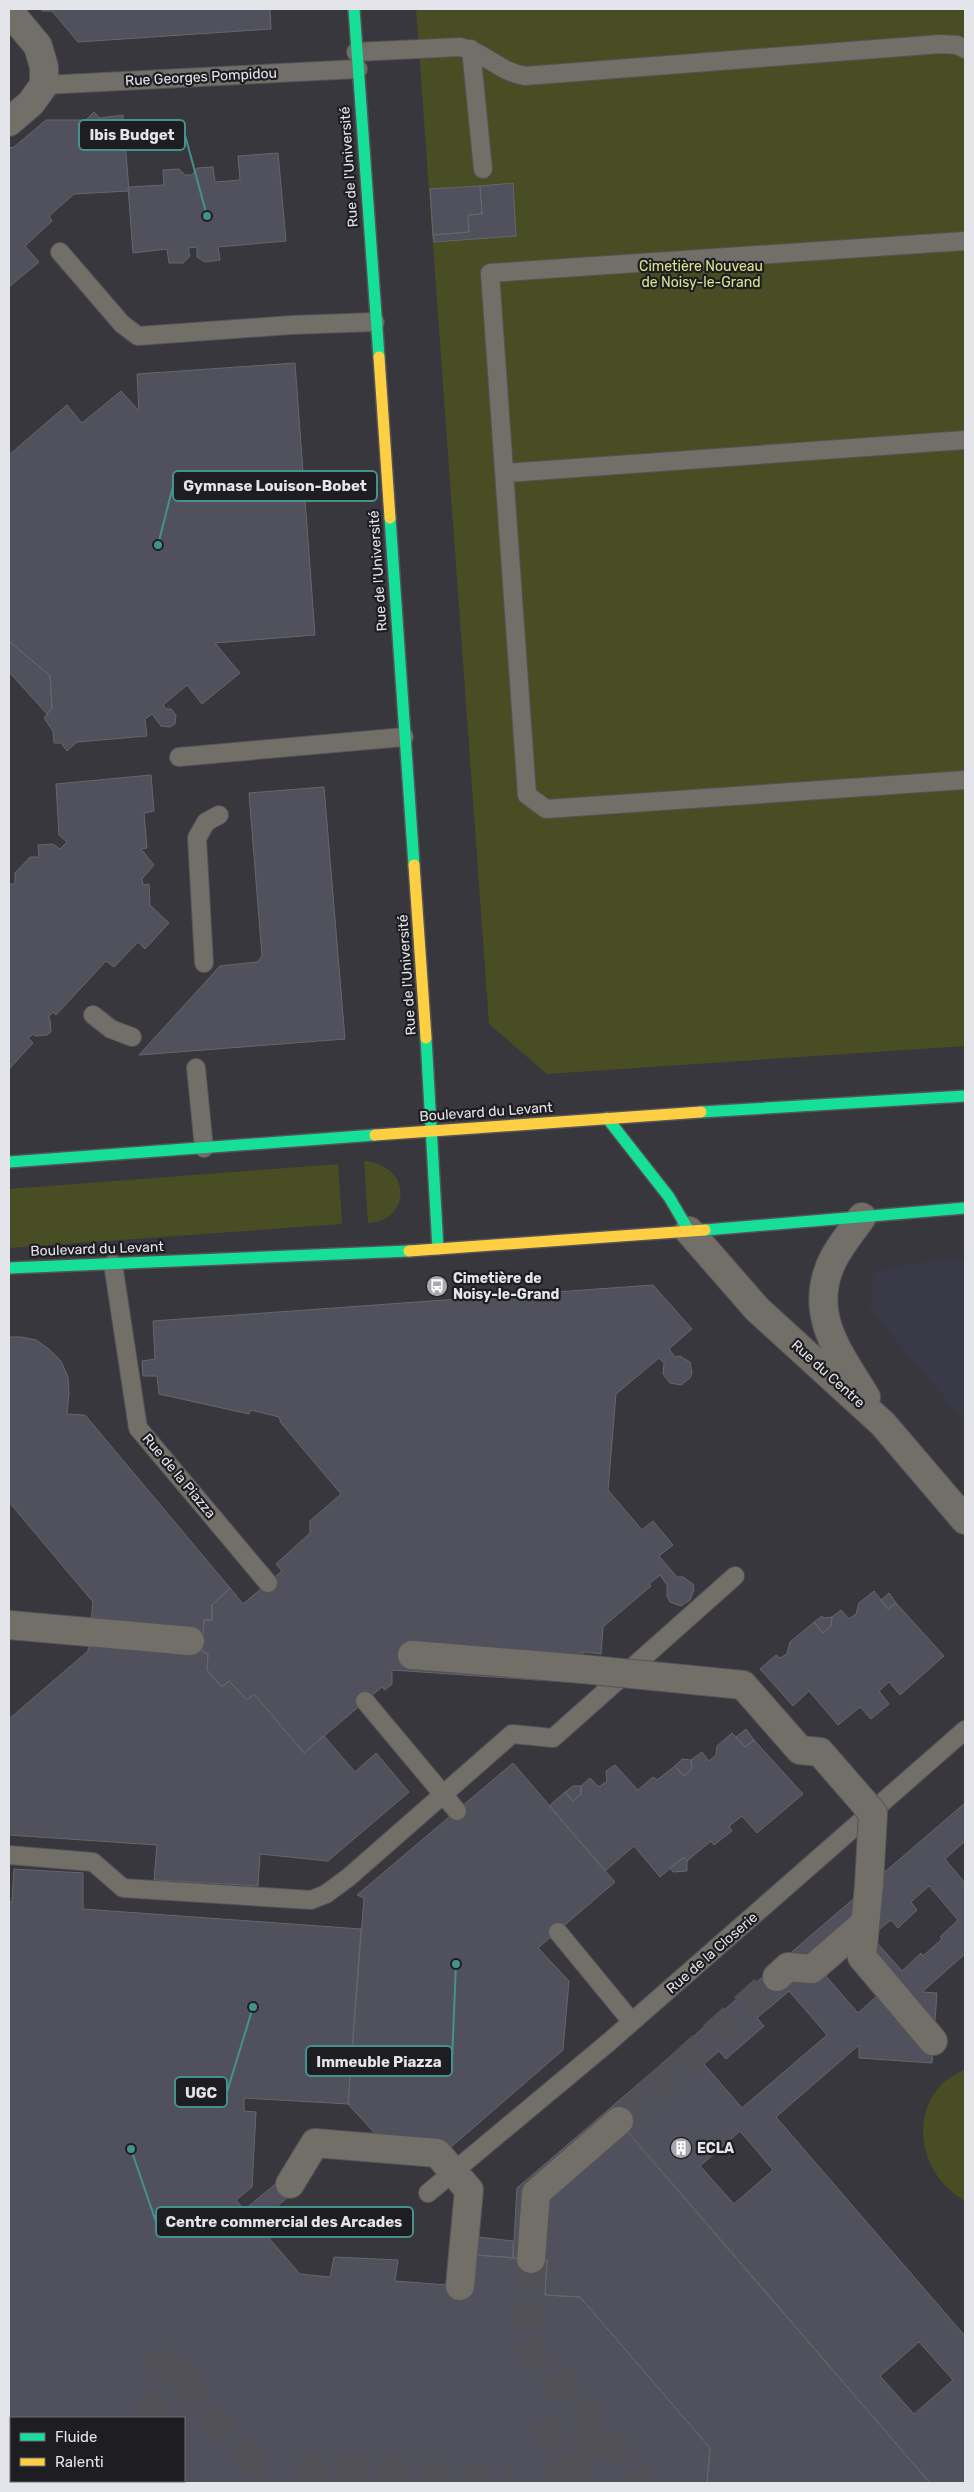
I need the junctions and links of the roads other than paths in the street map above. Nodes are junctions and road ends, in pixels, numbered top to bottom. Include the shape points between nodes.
1 (354, 9) edge
2 (9, 11) edge
3 (471, 49) junction
4 (965, 49) edge
5 (357, 61) junction
6 (44, 85) junction
7 (9, 122) edge
8 (483, 169) dead end
9 (965, 241) edge
10 (60, 252) dead end
11 (375, 322) junction
12 (965, 440) edge
13 (506, 473) junction
14 (404, 737) junction
15 (179, 757) dead end
16 (965, 780) edge
17 (219, 815) dead end
18 (204, 963) dead end
19 (93, 1015) dead end
20 (132, 1037) dead end
21 (196, 1068) dead end
22 (965, 1096) edge
23 (607, 1118) junction
24 (432, 1131) junction
25 (204, 1148) junction
26 (9, 1162) edge
27 (965, 1208) edge
28 (862, 1217) junction
29 (689, 1232) junction
30 (438, 1249) junction
31 (113, 1264) junction
32 (9, 1268) edge
33 (883, 1424) junction
34 (965, 1520) edge
35 (735, 1576) dead end
36 (268, 1583) dead end
37 (9, 1625) edge
38 (190, 1641) dead end
39 (412, 1655) dead end
40 (365, 1701) dead end
41 (965, 1730) edge
42 (443, 1794) junction
43 (457, 1811) dead end
44 (9, 1855) edge
45 (867, 1911) junction
46 (837, 1924) dead end
47 (558, 1932) dead end
48 (777, 1977) tunnel mouth
49 (632, 2022) junction
50 (934, 2041) dead end
51 (619, 2122) tunnel mouth
52 (454, 2172) junction
53 (290, 2184) dead end
54 (428, 2193) dead end
55 (531, 2258) tunnel mouth
56 (460, 2286) dead end

1 - 5 main road, Rue de l'Université
2 - 6 street via 38,46 44,67
3 - 4 lane via 500,69 525,76 941,44
3 - 5 lane, Rue Georges Pompidou via 460,47
3 - 8 lane
5 - 6 lane, Rue Georges Pompidou
5 - 11 main road, Rue de l'Université
6 - 7 street via 31,103
9 - 13 lane via 490,273
10 - 11 lane via 122,324 138,336 292,324
11 - 14 main road, Rue de l'Université
12 - 13 lane
13 - 16 lane via 527,795 546,810
14 - 15 lane
14 - 24 main road, Rue de l'Université
17 - 18 lane via 206,822 198,838
19 - 20 lane via 111,1029
21 - 25 lane
22 - 23 main road, Boulevard du Levant
23 - 24 main road, Boulevard du Levant
23 - 29 main road via 669,1197
24 - 25 main road, Boulevard du Levant
24 - 30 main road, Rue de l'Université
25 - 26 main road, Boulevard du Levant
27 - 28 main road, Boulevard du Levant
28 - 29 main road, Boulevard du Levant
28 - 33 street via 829,1268 822,1308 831,1339
29 - 30 main road, Boulevard du Levant
29 - 33 street, Rue du Centre via 757,1309
30 - 31 main road, Boulevard du Levant
31 - 32 main road, Boulevard du Levant
31 - 36 lane, Rue de la Piazza via 138,1428
33 - 34 street, Rue du Centre
35 - 42 lane via 553,1738 512,1734
37 - 38 street
39 - 45 street, bridge via 743,1685 800,1750 820,1752 873,1813
40 - 42 lane
41 - 49 lane, Rue de la Closerie
42 - 43 lane
42 - 44 lane via 348,1877 326,1894 311,1900 123,1888 93,1862
45 - 46 street
45 - 48 street via 812,1969 788,1968
45 - 50 street via 862,1957
47 - 49 lane
49 - 52 lane, Rue de la Closerie
51 - 55 street via 536,2193
52 - 53 street via 437,2153 314,2142
52 - 54 lane, Rue de la Closerie
52 - 56 street via 469,2190

